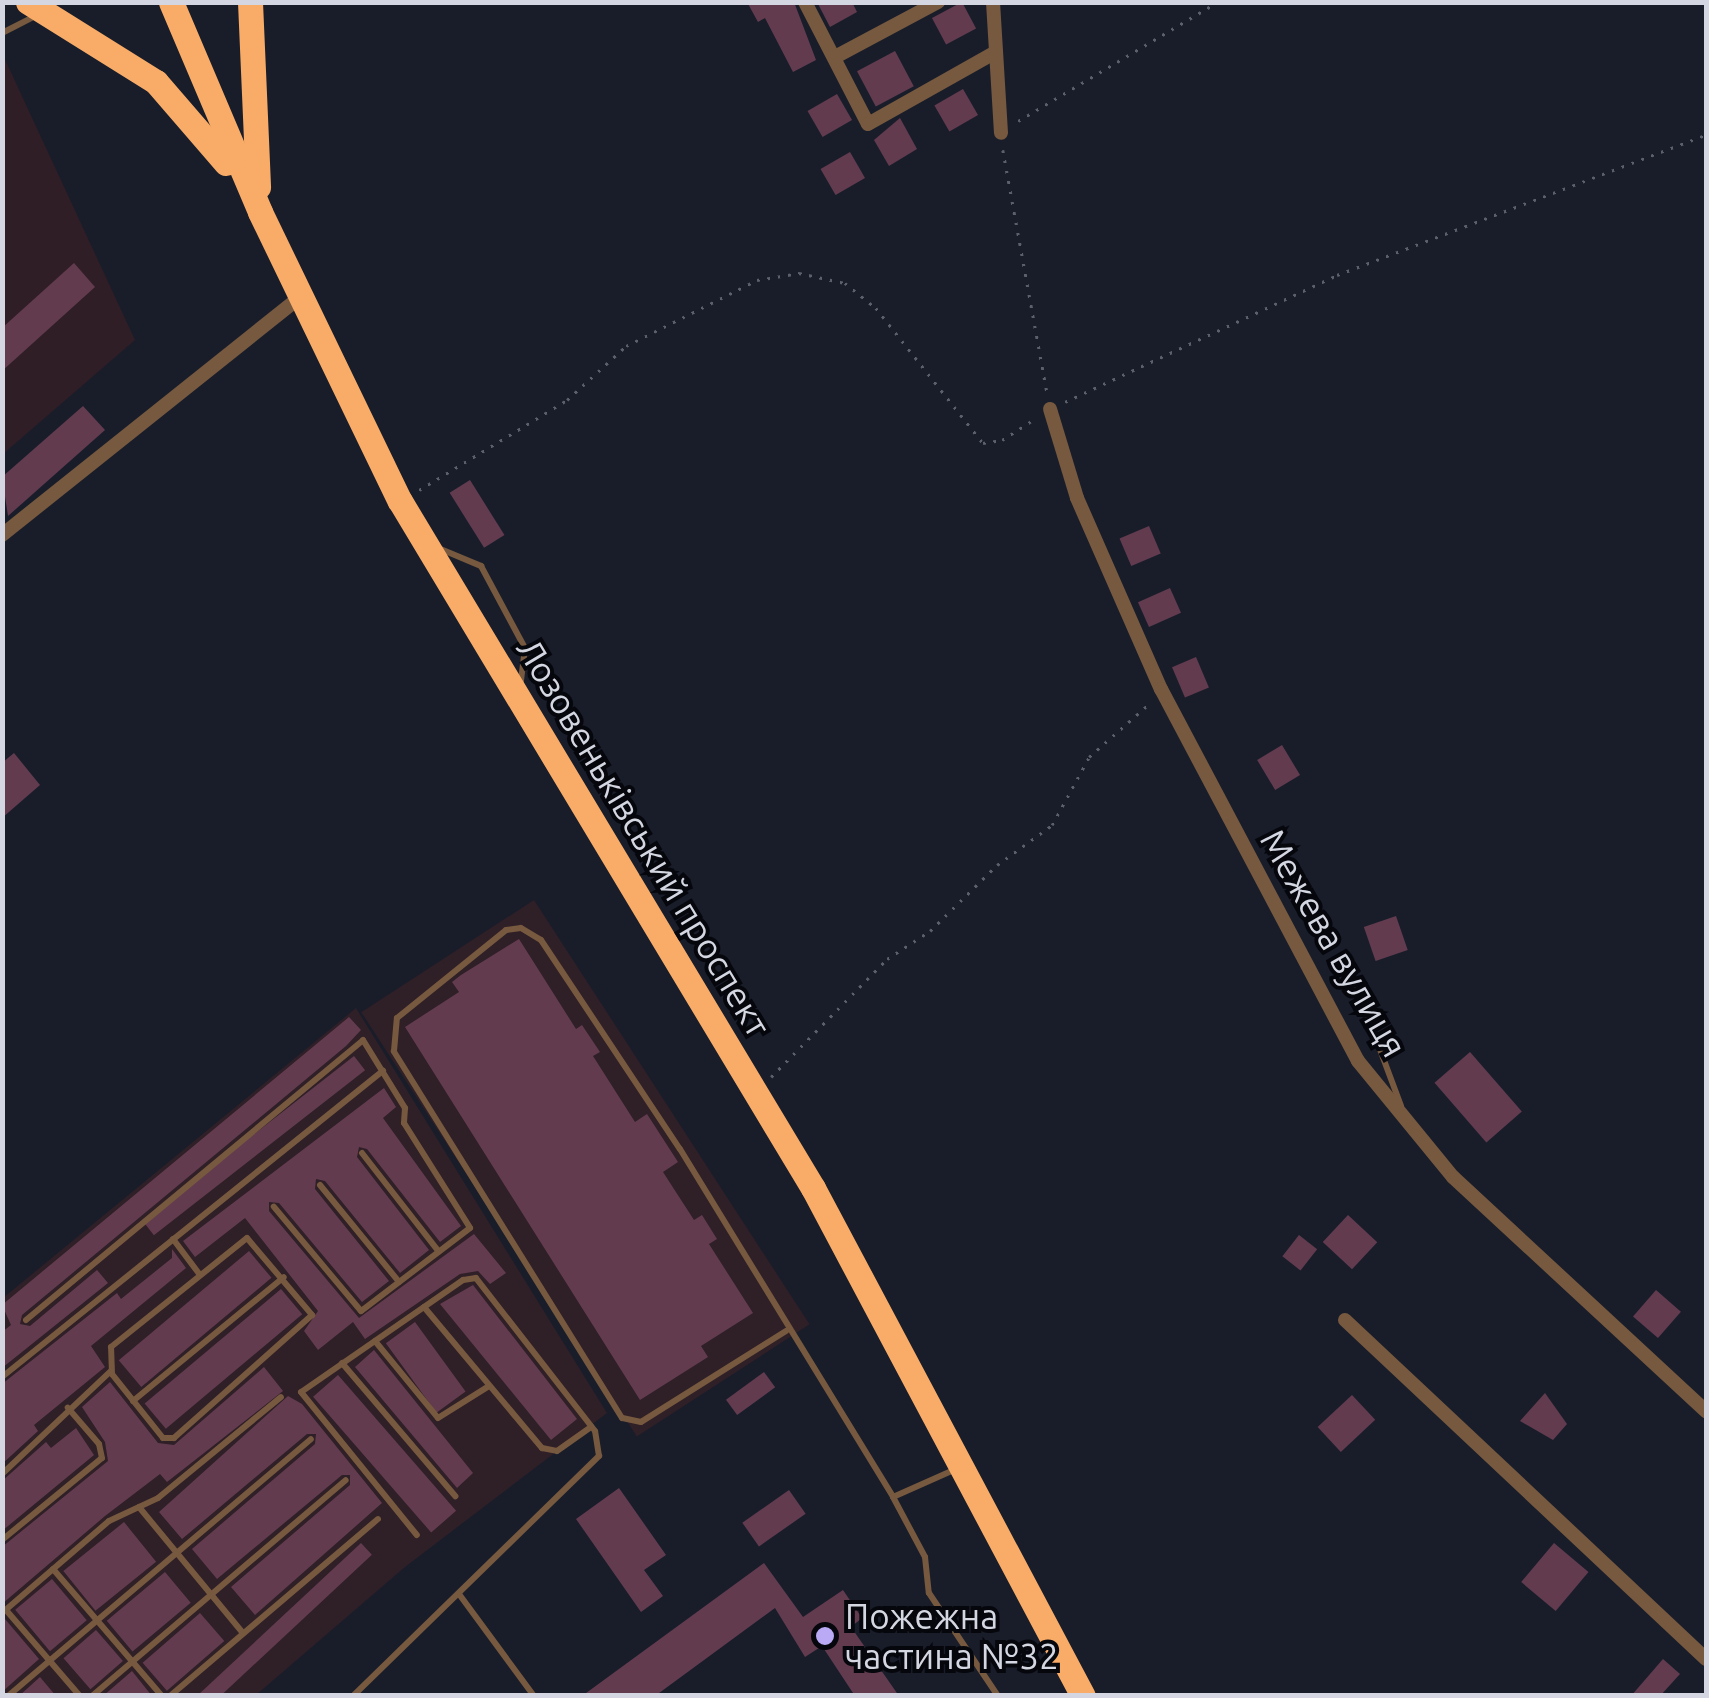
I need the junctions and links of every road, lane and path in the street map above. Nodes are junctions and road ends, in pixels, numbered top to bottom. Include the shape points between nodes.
1 (171, 2) edge
2 (250, 2) edge
3 (805, 2) edge
4 (938, 2) edge
5 (993, 2) edge
6 (1218, 2) edge
7 (36, 7) edge
8 (2, 33) edge
9 (996, 52) junction
10 (835, 57) junction
11 (1001, 133) junction
12 (1706, 135) edge
13 (260, 212) junction
14 (301, 296) junction
15 (1050, 409) junction
16 (400, 502) junction
17 (2, 535) edge
18 (426, 543) junction
19 (1161, 689) junction
20 (518, 697) junction
21 (1351, 972) dead end
22 (383, 1071) junction
23 (757, 1094) junction
24 (1405, 1115) junction
25 (362, 1153) dead end
26 (320, 1186) dead end
27 (274, 1207) dead end
28 (173, 1240) junction
29 (439, 1252) junction
30 (200, 1275) junction
31 (284, 1277) junction
32 (399, 1282) junction
33 (424, 1306) junction
34 (26, 1320) dead end
35 (1345, 1320) dead end
36 (786, 1332) junction
37 (375, 1341) junction
38 (342, 1363) junction
39 (111, 1371) junction
40 (2, 1377) edge
41 (490, 1386) junction
42 (281, 1397) dead end
43 (134, 1400) junction
44 (68, 1408) junction
45 (1706, 1410) edge
46 (591, 1427) junction
47 (311, 1439) dead end
48 (962, 1466) junction
49 (2, 1474) edge
50 (346, 1480) dead end
51 (455, 1496) dead end
52 (893, 1497) junction
53 (138, 1508) junction
54 (378, 1519) dead end
55 (417, 1535) dead end
56 (2, 1540) edge
57 (178, 1554) junction
58 (53, 1569) junction
59 (459, 1594) junction
60 (212, 1596) junction
61 (4, 1611) edge
62 (97, 1619) junction
63 (244, 1633) junction
64 (1706, 1659) edge
65 (49, 1660) junction
66 (132, 1661) junction
67 (8, 1696) edge
68 (80, 1696) edge
69 (92, 1696) edge
70 (166, 1696) edge
71 (353, 1696) edge
72 (534, 1696) edge
73 (998, 1696) edge
74 (1083, 1696) edge

1 - 13 highway, Лозовеньківський проспект
2 - 13 highway
3 - 10 street
4 - 10 street
5 - 9 street
6 - 11 path via 1068,86
7 - 8 lane
7 - 13 highway via 171,95
9 - 10 street via 868,124
9 - 11 street
11 - 15 path
12 - 15 path via 1337,275
13 - 14 highway, Лозовеньківський проспект
14 - 16 highway, Лозовеньківський проспект
14 - 17 street
15 - 16 path via 1002,440 983,443 876,308 845,283 799,274 758,280 626,346 567,400
15 - 19 street, Межева вулиця via 1077,498
16 - 18 highway, Лозовеньківський проспект
18 - 20 highway, Лозовеньківський проспект
18 - 20 lane via 480,566 525,648
19 - 23 path via 1090,758 1070,783 1067,808 1052,825 997,865 930,931 887,958
19 - 24 street, Межева вулиця via 1358,1061
20 - 23 highway, Лозовеньківський проспект
21 - 24 lane
22 - 28 lane
22 - 29 lane via 405,1108 404,1123 467,1217 470,1228
22 - 34 lane via 364,1040
23 - 48 highway, Лозовеньківський проспект
24 - 45 street, Межева вулиця via 1453,1177
25 - 29 lane
26 - 32 lane
27 - 32 lane via 356,1311
28 - 30 lane
28 - 40 lane
29 - 32 lane
30 - 31 lane via 247,1238
30 - 39 lane via 112,1347
31 - 43 lane
31 - 43 lane via 312,1314 174,1438 164,1438
33 - 37 lane
33 - 41 lane
33 - 46 lane via 476,1278
35 - 64 street
36 - 36 lane via 641,1422 622,1418 394,1051 398,1018 506,930 536,934 680,1149
36 - 52 lane
37 - 38 lane
37 - 41 lane via 438,1418
38 - 51 lane
38 - 55 lane via 301,1392
39 - 43 lane
39 - 44 lane
41 - 46 lane via 546,1450
42 - 53 lane
44 - 49 lane
44 - 56 lane via 100,1444 102,1458
46 - 59 lane via 600,1448 594,1464
47 - 57 lane
48 - 52 lane
48 - 74 highway, Лозовеньківський проспект
50 - 60 lane
52 - 73 lane via 925,1557 928,1593
53 - 57 lane
53 - 58 lane via 109,1521
54 - 63 lane
57 - 60 lane
57 - 62 lane
58 - 61 lane
58 - 62 lane
59 - 71 lane
59 - 72 lane
60 - 63 lane
60 - 66 lane
61 - 65 lane
62 - 65 lane
62 - 66 lane
63 - 70 lane
65 - 67 lane
65 - 68 lane
66 - 69 lane
66 - 70 lane

